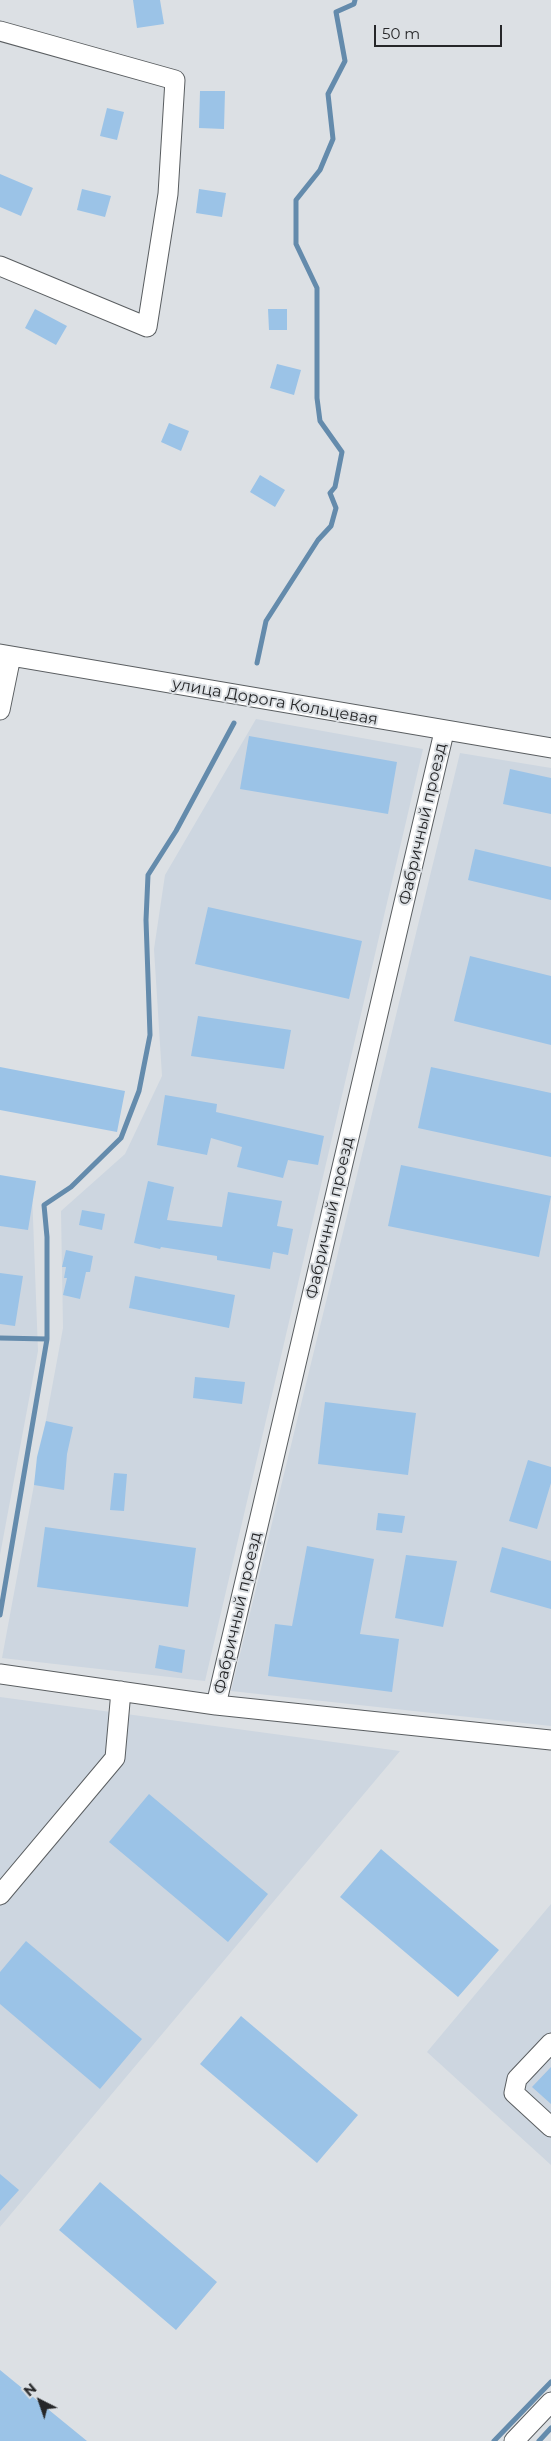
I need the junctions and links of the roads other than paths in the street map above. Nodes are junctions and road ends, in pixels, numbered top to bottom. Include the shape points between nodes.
1 (0, 32) edge
2 (0, 266) edge
3 (6, 655) edge
4 (0, 710) edge
5 (444, 732) junction
6 (551, 748) edge
7 (0, 1674) edge
8 (121, 1691) junction
9 (216, 1705) junction
10 (551, 1740) edge
11 (0, 1895) edge
12 (551, 2043) edge
13 (551, 2127) edge
14 (551, 2402) edge
15 (514, 2441) edge

1 - 2 street via 175,80 168,194 147,327
3 - 4 street
3 - 5 street, улица Дорога Кольцевая
5 - 6 street, улица Дорога Кольцевая
5 - 9 street, Фабричный проезд
7 - 8 street
8 - 9 street
8 - 11 street via 115,1758
9 - 10 street
12 - 13 street via 517,2079 514,2094
14 - 15 street

